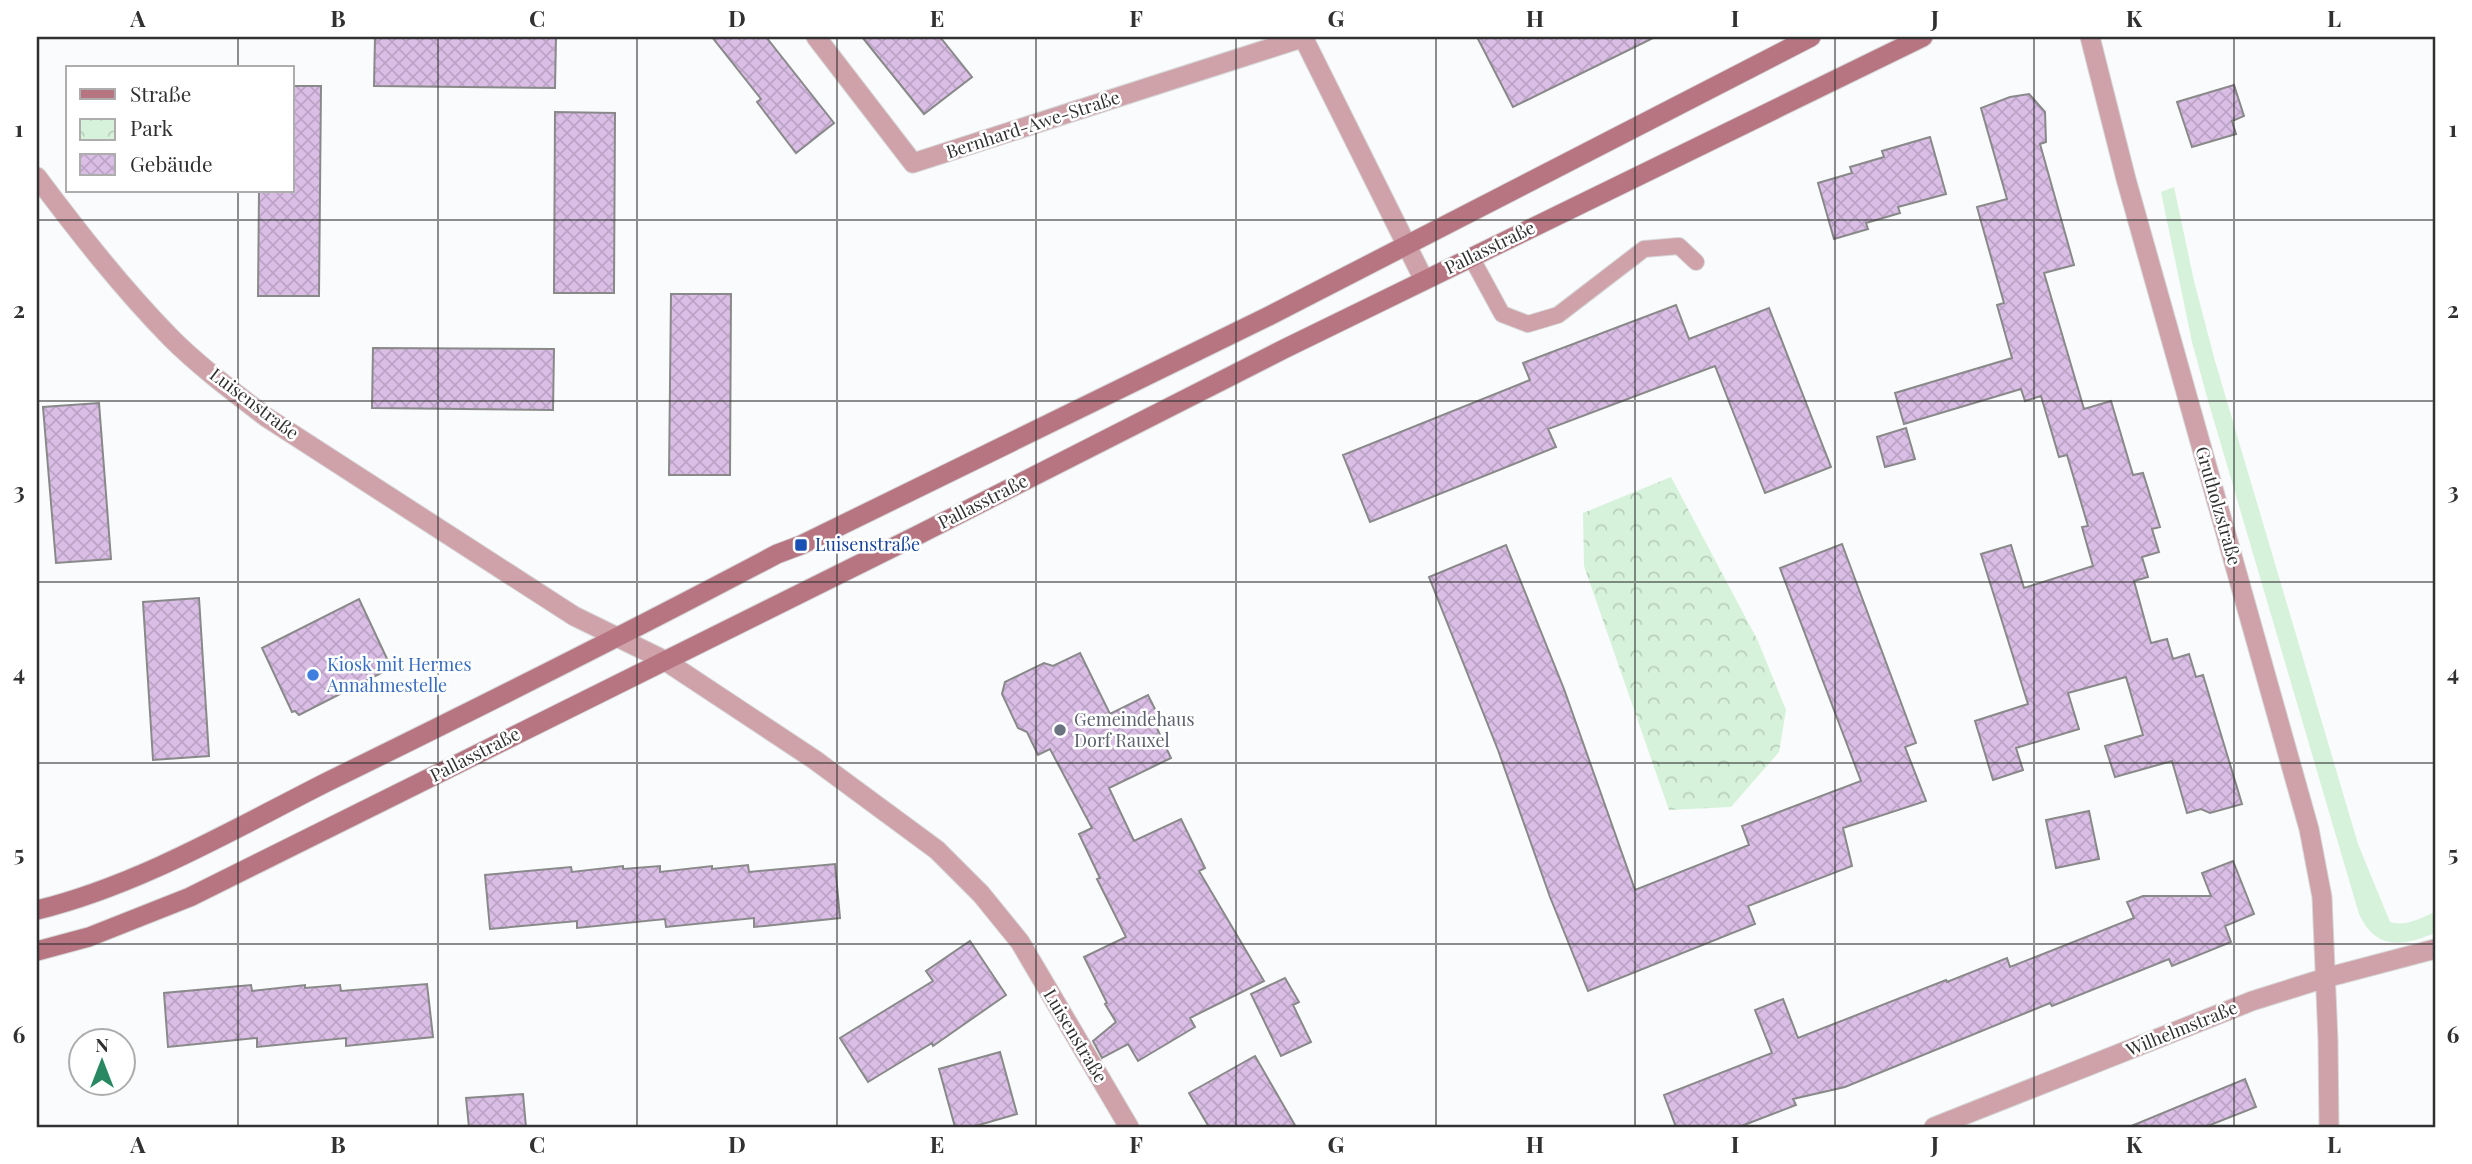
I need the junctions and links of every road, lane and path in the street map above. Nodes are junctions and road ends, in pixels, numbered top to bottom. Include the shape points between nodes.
1 (816, 37) edge
2 (1304, 37) edge
3 (1811, 37) edge
4 (1923, 37) edge
5 (2090, 37) edge
6 (37, 177) edge
7 (1406, 245) junction
8 (1471, 257) junction
9 (1696, 262) dead end
10 (1424, 280) junction
11 (617, 639) junction
12 (664, 660) junction
13 (37, 910) edge
14 (2435, 949) edge
15 (37, 951) edge
16 (2325, 978) junction
17 (1129, 1127) edge
18 (1934, 1127) edge
19 (2329, 1127) edge

1 - 2 street, Bernhard-Awe-Straße via 913,163
2 - 7 street, Bernhard-Awe-Straße
3 - 7 main road
4 - 8 main road, Pallasstraße
5 - 16 street, Grutholzstraße via 2129,192 2309,829 2322,897
6 - 11 street, Luisenstraße via 89,248 172,339 230,389 266,417 574,616
7 - 10 street, Bernhard-Awe-Straße
7 - 11 main road via 777,554
8 - 9 lane via 1502,314 1528,324 1558,315 1644,249 1679,246
8 - 10 main road, Pallasstraße
10 - 12 main road, Pallasstraße
11 - 12 street, Luisenstraße
11 - 13 main road via 173,859 74,901
12 - 15 main road, Pallasstraße via 190,897 89,937
12 - 17 street, Luisenstraße via 815,760 937,850 981,894 1020,942
14 - 16 street, Wilhelmstraße
16 - 18 street, Wilhelmstraße via 2252,1001
16 - 19 street, Grutholzstraße

